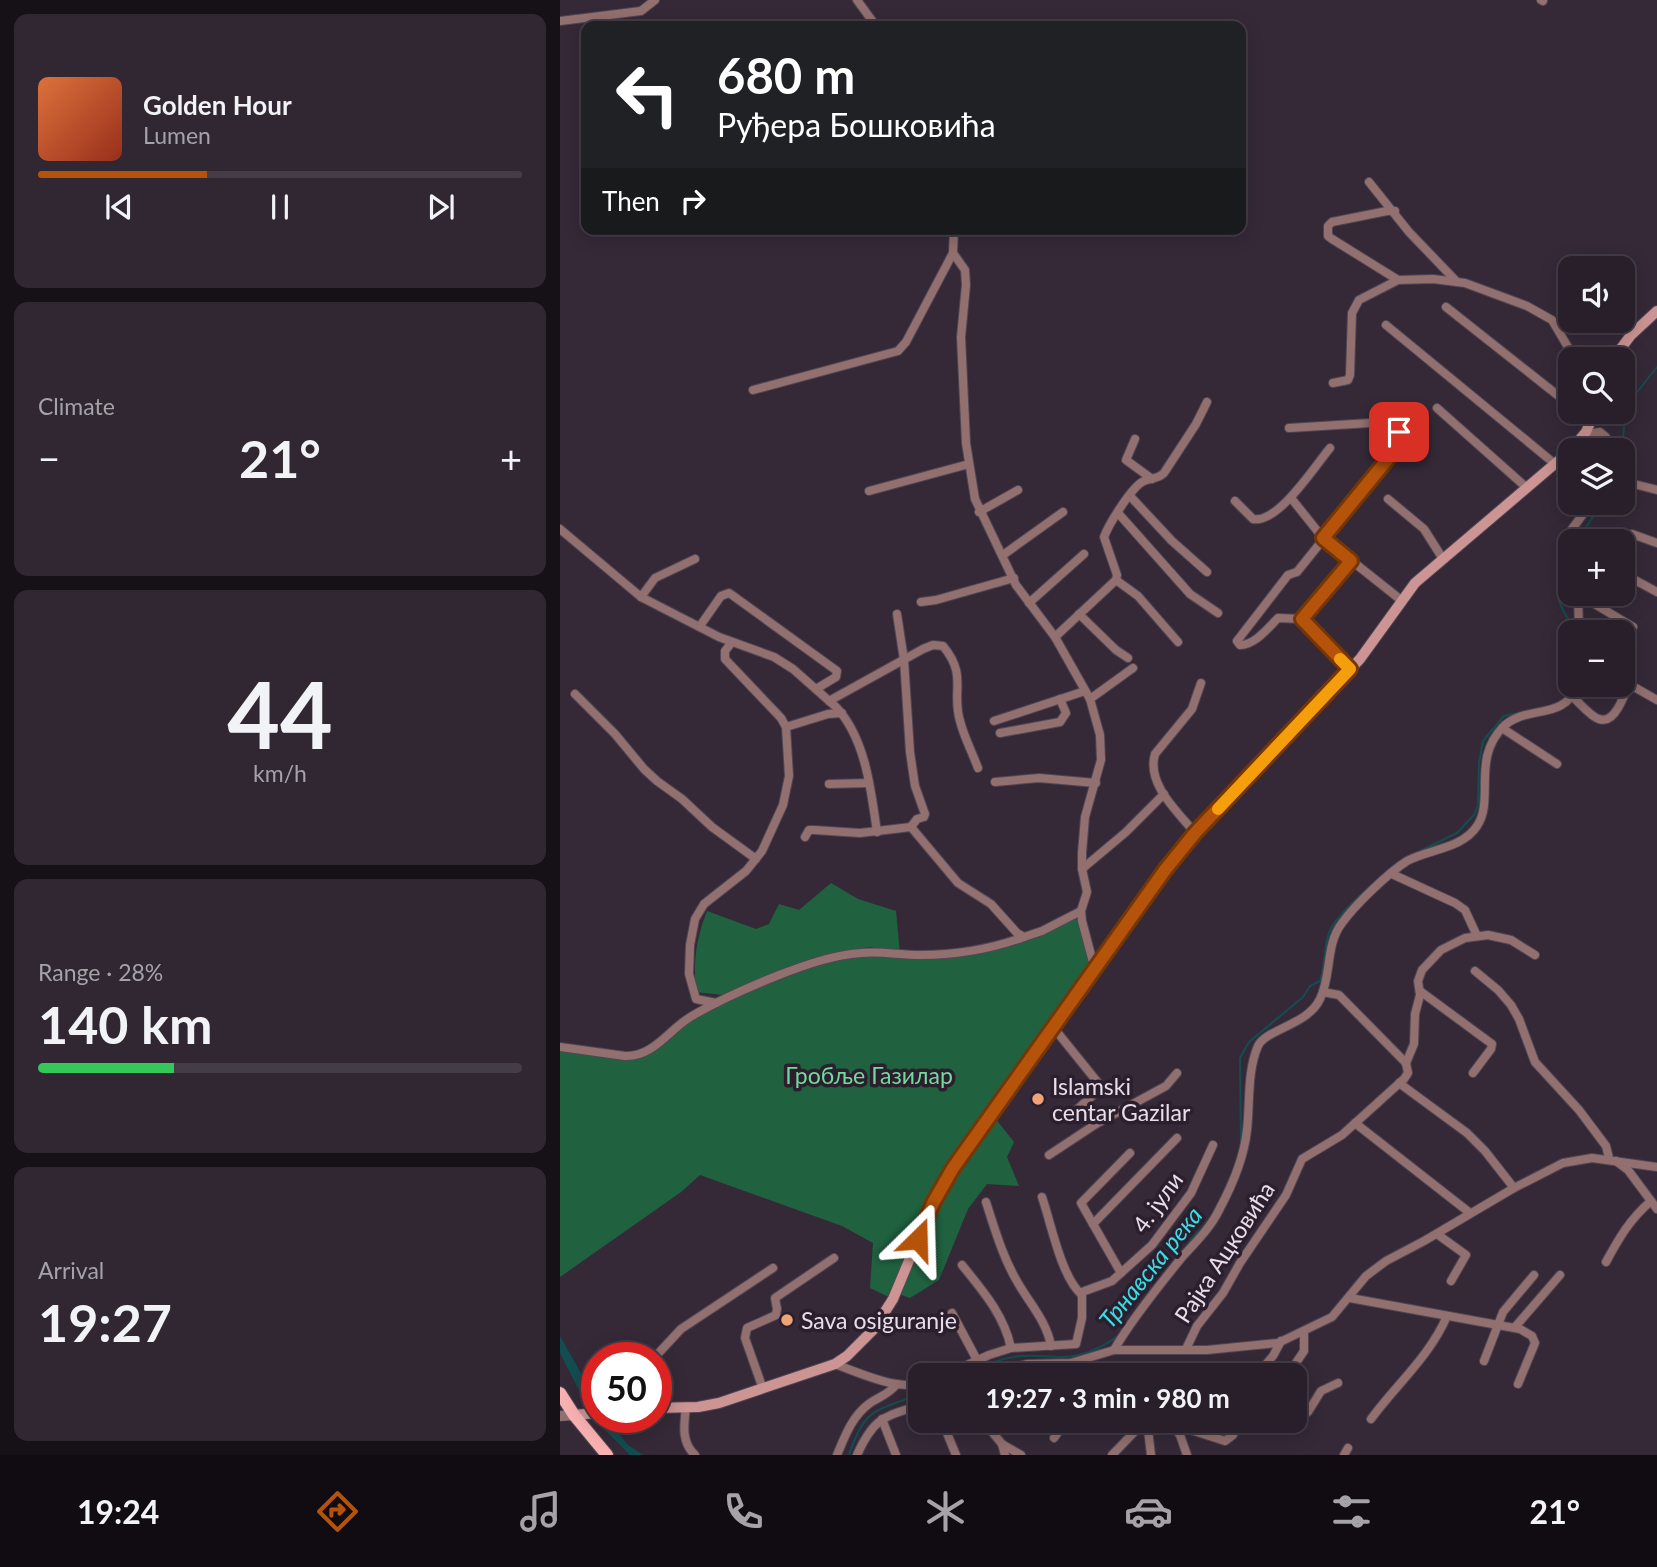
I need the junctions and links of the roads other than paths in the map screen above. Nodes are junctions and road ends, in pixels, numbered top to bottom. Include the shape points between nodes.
1 (655, 0) edge
2 (858, 0) edge
3 (873, 21) edge
4 (560, 22) edge
5 (1369, 183) dead end
6 (1395, 211) junction
7 (954, 235) edge
8 (953, 253) junction
9 (1398, 280) junction
10 (1457, 282) junction
11 (1446, 307) dead end
12 (1657, 311) edge
13 (1386, 325) dead end
14 (1568, 347) edge
15 (1622, 347) edge
16 (1332, 383) dead end
17 (753, 390) dead end
18 (1558, 396) edge
19 (1207, 402) dead end
20 (1437, 408) dead end
21 (1289, 428) dead end
22 (1583, 438) edge
23 (1606, 438) edge
24 (1135, 439) dead end
25 (1330, 447) dead end
26 (1558, 461) edge
27 (969, 464) junction
28 (1555, 464) junction
29 (1152, 479) junction
30 (1635, 484) edge
31 (1527, 488) junction
32 (1018, 490) dead end
33 (1657, 490) edge
34 (869, 491) dead end
35 (1130, 496) junction
36 (1291, 498) junction
37 (1388, 499) dead end
38 (1235, 501) dead end
39 (979, 512) junction
40 (1063, 512) dead end
41 (1118, 513) junction
42 (560, 529) edge
43 (1635, 536) edge
44 (1323, 538) junction
45 (1657, 543) edge
46 (1084, 554) dead end
47 (1003, 555) junction
48 (695, 559) dead end
49 (1443, 559) junction
50 (1351, 561) junction
51 (1207, 572) dead end
52 (1014, 578) junction
53 (1116, 580) junction
54 (1635, 580) edge
55 (1657, 592) edge
56 (641, 597) junction
57 (1401, 600) junction
58 (921, 602) dead end
59 (1029, 603) junction
60 (1598, 606) edge
61 (1218, 613) dead end
62 (897, 614) dead end
63 (1079, 614) junction
64 (1302, 619) junction
65 (1621, 620) edge
66 (700, 626) junction
67 (1055, 637) junction
68 (732, 642) junction
69 (1178, 642) dead end
70 (1128, 658) dead end
71 (904, 660) junction
72 (1133, 668) dead end
73 (1350, 669) junction
74 (1201, 683) dead end
75 (1635, 688) edge
76 (816, 689) junction
77 (575, 694) dead end
78 (1087, 695) junction
79 (1573, 697) joint
80 (1623, 697) edge
81 (1060, 699) junction
82 (1657, 700) edge
83 (829, 701) junction
84 (842, 713) junction
85 (994, 721) dead end
86 (786, 727) junction
87 (1502, 728) junction
88 (1000, 733) dead end
89 (1557, 764) dead end
90 (978, 768) dead end
91 (995, 782) dead end
92 (869, 783) junction
93 (1096, 783) junction
94 (829, 784) dead end
95 (1164, 794) junction
96 (911, 827) junction
97 (877, 832) junction
98 (1195, 833) junction
99 (805, 837) dead end
100 (756, 859) junction
101 (1082, 869) junction
102 (1392, 874) junction
103 (1081, 911) junction
104 (1477, 936) junction
105 (1024, 937) junction
106 (1535, 955) dead end
107 (1094, 966) junction
108 (1475, 971) dead end
109 (1420, 991) junction
110 (1323, 992) junction
111 (716, 1003) junction
112 (1053, 1027) junction
113 (560, 1046) edge
114 (1406, 1063) junction
115 (1177, 1073) dead end
116 (1473, 1073) dead end
117 (1399, 1083) junction
118 (1073, 1113) dead end
119 (1355, 1123) junction
120 (1177, 1138) dead end
121 (1213, 1145) dead end
122 (1129, 1153) dead end
123 (1049, 1155) dead end
124 (1610, 1159) junction
125 (1657, 1167) edge
126 (1514, 1188) junction
127 (1042, 1197) dead end
128 (1651, 1201) junction
129 (986, 1202) dead end
130 (1657, 1209) edge
131 (1470, 1213) junction
132 (1093, 1224) junction
133 (1437, 1234) junction
134 (834, 1258) dead end
135 (1606, 1262) dead end
136 (962, 1265) dead end
137 (773, 1268) dead end
138 (1121, 1273) junction
139 (1534, 1275) dead end
140 (1560, 1275) dead end
141 (1451, 1281) dead end
142 (1081, 1294) junction
143 (1350, 1298) junction
144 (952, 1313) dead end
145 (1447, 1316) junction
146 (1498, 1324) junction
147 (1515, 1327) junction
148 (1304, 1331) junction
149 (1282, 1341) junction
150 (669, 1342) edge
151 (1051, 1346) junction
152 (1011, 1348) junction
153 (1186, 1349) junction
154 (1114, 1350) junction
155 (977, 1360) junction
156 (1484, 1361) dead end
157 (971, 1363) edge
158 (1071, 1363) edge
159 (1267, 1363) edge
160 (1296, 1363) edge
161 (835, 1364) junction
162 (1338, 1383) dead end
163 (897, 1384) junction
164 (1518, 1384) dead end
165 (908, 1385) edge
166 (763, 1389) junction
167 (560, 1392) edge
168 (672, 1407) edge
169 (686, 1407) junction
170 (908, 1408) edge
171 (1307, 1412) edge
172 (567, 1416) edge
173 (882, 1419) junction
174 (1371, 1419) dead end
175 (947, 1433) edge
176 (993, 1433) edge
177 (1058, 1433) edge
178 (1134, 1433) edge
179 (1148, 1433) edge
180 (1178, 1433) edge
181 (1198, 1433) edge
182 (1233, 1433) edge
183 (1054, 1438) dead end
184 (1002, 1444) junction
185 (607, 1455) edge
186 (695, 1455) edge
187 (836, 1455) edge
188 (858, 1455) edge
189 (896, 1455) edge
190 (956, 1455) edge
191 (1006, 1455) edge
192 (1021, 1455) edge
193 (1112, 1455) edge
194 (1151, 1455) edge
195 (1188, 1455) edge

1 - 4 street via 641,11
2 - 3 street
5 - 6 street
6 - 9 street via 1332,222 1327,231 1332,239
6 - 10 street
7 - 8 street
8 - 17 street via 898,351
8 - 27 street via 965,270 961,337
9 - 10 street
9 - 16 street via 1359,300 1352,313 1350,375 1348,380
10 - 14 street via 1527,306 1552,320
11 - 18 street
12 - 15 main road
13 - 28 street
19 - 29 street via 1164,473
20 - 31 street
21 - 44 street via 1386,422 1402,437
22 - 23 street via 1598,431
24 - 29 street via 1126,460
25 - 36 street
26 - 28 main road
27 - 34 street
27 - 39 street
28 - 31 main road
29 - 35 street via 1138,485
30 - 33 street
31 - 49 main road
32 - 39 street
35 - 41 street
35 - 51 street
36 - 38 street via 1261,521
36 - 44 street
37 - 49 street via 1424,530
39 - 47 street
40 - 47 street
41 - 53 street via 1104,537
41 - 61 street via 1194,598
42 - 56 street
43 - 45 street
44 - 50 street
44 - 64 street via 1237,641 1244,646 1278,618
46 - 59 street
47 - 52 street
48 - 56 street via 655,578
49 - 57 main road
50 - 57 street
50 - 64 street
52 - 58 street
52 - 59 street
53 - 63 street
53 - 69 street via 1138,596
54 - 55 street
56 - 66 street
57 - 73 main road
59 - 67 street
60 - 65 street
62 - 71 street
63 - 67 street
63 - 70 street
64 - 73 street
66 - 68 street
66 - 76 street via 721,596 729,593 837,671 836,677
67 - 78 street
68 - 76 street via 774,657
68 - 86 street via 725,659
71 - 83 street
71 - 90 street via 933,645 948,652 958,674 960,720
71 - 96 street via 909,752 925,814
72 - 78 street
73 - 98 main road
74 - 95 street via 1192,709 1153,757
75 - 82 street
76 - 83 street
77 - 100 street via 650,775
78 - 81 street
78 - 93 street via 1101,742
79 - 80 street via 1604,721 1614,714
79 - 87 street via 1557,708 1523,716
81 - 85 street
81 - 88 street via 1066,713 1060,722
83 - 84 street
84 - 86 street
84 - 92 street via 858,743
86 - 100 street via 789,776 783,805
87 - 89 street
87 - 102 street via 1487,755 1478,826 1456,843 1416,857
91 - 93 street via 1039,778
92 - 94 street
92 - 97 street
93 - 101 street via 1084,825
95 - 98 street
95 - 101 street
96 - 97 street
96 - 105 street via 958,883 991,904
97 - 99 street via 809,830
98 - 107 main road
100 - 111 street via 711,897 694,923 691,989 696,999
101 - 103 street via 1087,895
102 - 104 street via 1455,902 1465,910
102 - 110 street via 1337,930
103 - 105 street
103 - 107 street
104 - 106 street via 1511,940
104 - 109 street, Рајка Ацковића via 1441,950 1422,970
105 - 111 street via 937,955 846,955 780,975
107 - 112 main road
108 - 124 street via 1511,1005 1535,1062 1579,1110 1606,1146
109 - 114 street, Рајка Ацковића via 1414,1044
109 - 116 street via 1492,1044
110 - 114 street via 1339,995
110 - 154 street via 1306,1015 1259,1045 1246,1138 1224,1201
111 - 113 street via 635,1055
112 - 118 street via 1099,1084 1100,1089
112 - 161 main road via 944,1181 882,1317 856,1349
114 - 117 street, Рајка Ацковића via 1407,1076
115 - 123 street via 1166,1086
117 - 119 street, Рајка Ацковића
117 - 126 street via 1467,1133
119 - 131 street
119 - 153 street, Рајка Ацковића via 1335,1141 1302,1159 1286,1195
120 - 132 street, 4. јули
121 - 138 street, 4. јули via 1182,1207 1152,1245
122 - 132 street, 4. јули via 1082,1200
124 - 125 street, Рајка Ацковића
124 - 126 street, Рајка Ацковића via 1574,1160
124 - 128 street via 1628,1170
126 - 131 street, Рајка Ацковића
127 - 142 street via 1064,1265
128 - 130 street
128 - 135 street via 1623,1230
129 - 151 street via 1008,1262
131 - 133 street, Рајка Ацковића
132 - 138 street, 4. јули
133 - 141 street via 1466,1255
133 - 143 street, Рајка Ацковића via 1372,1271
134 - 166 street via 785,1289 775,1298 776,1315 745,1332
136 - 152 street via 993,1303
137 - 150 street via 681,1329
138 - 142 street, 4. јули
139 - 146 street
140 - 147 street
142 - 151 street via 1083,1310 1076,1344
143 - 145 street
143 - 148 street, Рајка Ацковића via 1332,1317
144 - 155 street
145 - 146 street
145 - 174 street via 1425,1354
146 - 147 street
146 - 156 street
147 - 164 street via 1535,1343
148 - 149 street, Рајка Ацковића
148 - 160 street via 1304,1351
149 - 153 street, Рајка Ацковића via 1242,1348
149 - 159 street, Рајка Ацковића
151 - 152 street
152 - 155 street
153 - 154 street, Рајка Ацковића
154 - 158 street, Рајка Ацковића
155 - 157 street
161 - 163 street
161 - 166 main road
162 - 171 street via 1321,1391
163 - 165 street
163 - 187 street via 890,1394 870,1403 854,1418
166 - 169 main road via 719,1403
167 - 172 main road
168 - 169 main road
169 - 186 street via 685,1441
170 - 173 street
172 - 185 main road
173 - 188 street via 871,1429
173 - 189 street
175 - 190 street
176 - 184 street
177 - 183 street
178 - 193 street
179 - 194 street
180 - 195 street
181 - 182 street via 1220,1441 1230,1439
184 - 191 street
184 - 192 street

